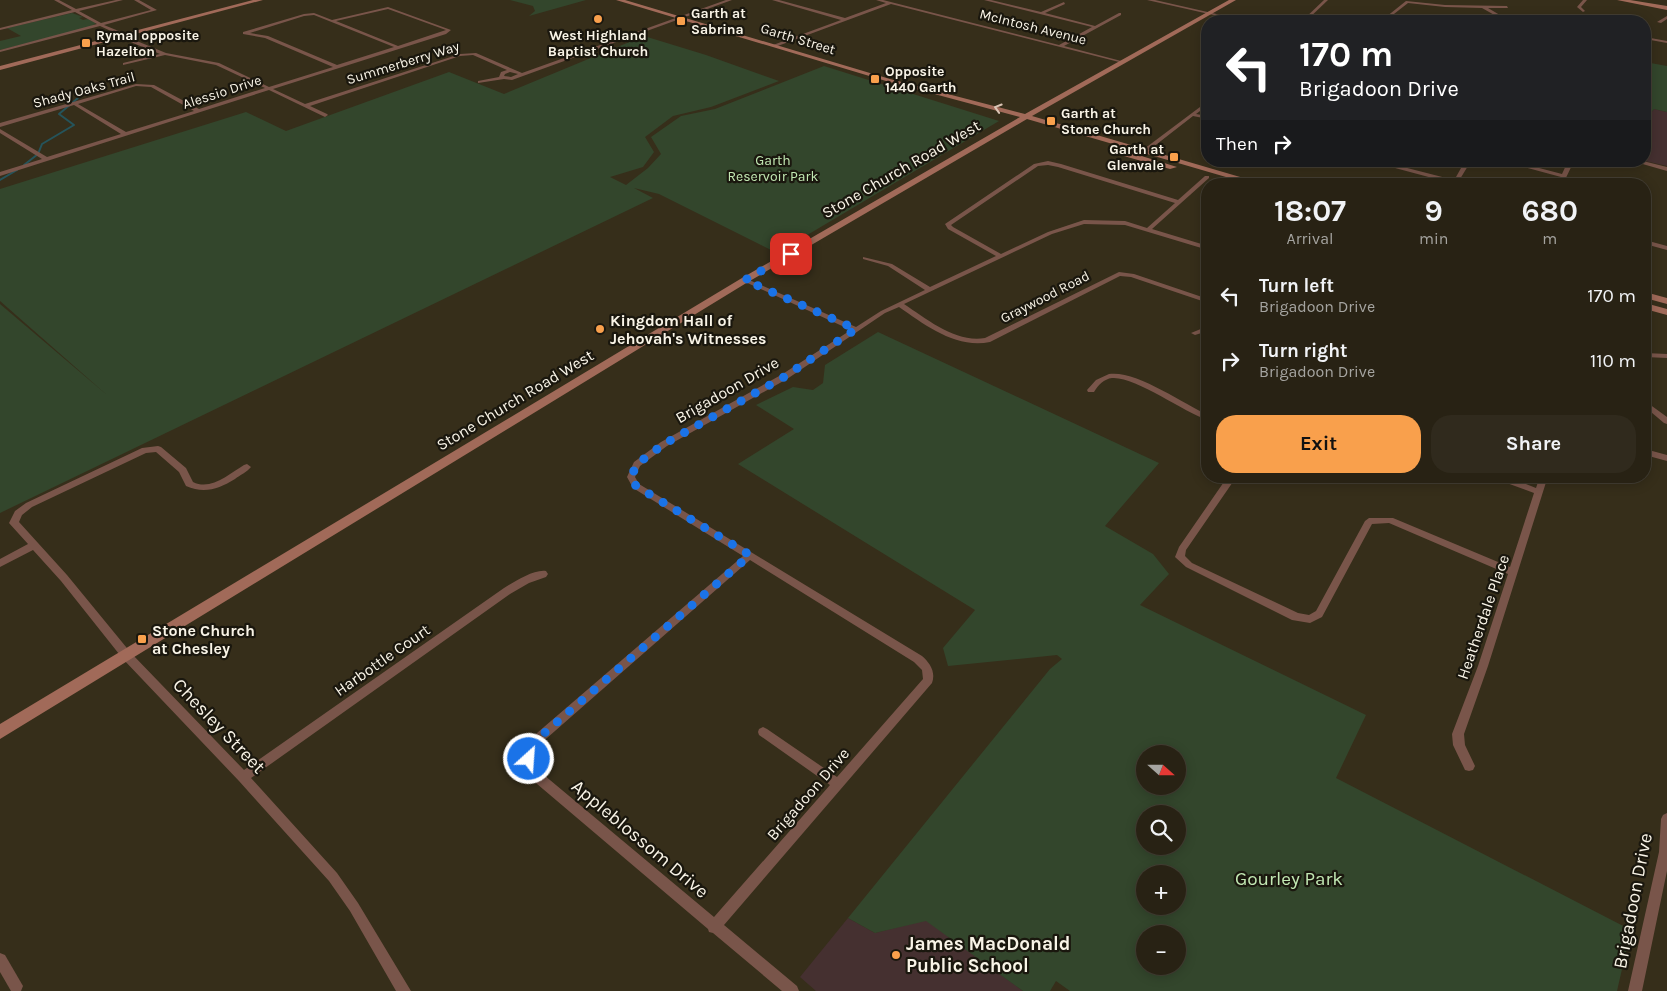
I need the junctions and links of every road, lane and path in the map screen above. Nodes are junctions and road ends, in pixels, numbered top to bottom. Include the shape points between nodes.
1 (56, 0) edge
2 (121, 0) edge
3 (136, 0) edge
4 (260, 0) edge
5 (619, 0) edge
6 (730, 0) edge
7 (774, 0) edge
8 (878, 0) edge
9 (898, 0) edge
10 (986, 0) edge
11 (1149, 0) edge
12 (1233, 0) edge
13 (1326, 0) edge
14 (1472, 0) edge
15 (1585, 0) edge
16 (1620, 0) edge
17 (890, 3) junction
18 (1064, 3) dead end
19 (1482, 6) junction
20 (1508, 7) dead end
21 (388, 8) joint
22 (1667, 8) edge
23 (76, 10) junction
24 (1584, 11) dead end
25 (1041, 14) junction
26 (1120, 14) dead end
27 (1211, 14) junction
28 (1216, 15) edge
29 (1310, 15) edge
30 (1391, 15) edge
31 (1498, 15) edge
32 (1667, 17) edge
33 (681, 18) junction
34 (1201, 19) edge
35 (847, 20) junction
36 (333, 21) junction
37 (1659, 22) dead end
38 (104, 25) junction
39 (1095, 28) junction
40 (0, 29) edge
41 (124, 35) junction
42 (1651, 39) edge
43 (1667, 42) edge
44 (775, 46) junction
45 (1060, 46) junction
46 (399, 48) junction
47 (0, 51) edge
48 (164, 54) junction
49 (1123, 62) junction
50 (126, 64) dead end
51 (336, 67) junction
52 (0, 68) edge
53 (503, 73) junction
54 (520, 77) junction
55 (480, 82) dead end
56 (269, 88) junction
57 (970, 102) junction
58 (74, 103) junction
59 (307, 105) junction
60 (1201, 107) edge
61 (199, 111) junction
62 (1192, 114) junction
63 (325, 115) dead end
64 (1026, 116) junction
65 (1201, 116) edge
66 (1016, 122) junction
67 (0, 125) edge
68 (0, 131) edge
69 (125, 134) junction
70 (1059, 134) junction
71 (1146, 150) junction
72 (46, 159) junction
73 (1182, 165) junction
74 (1651, 165) edge
75 (1396, 167) edge
76 (1464, 167) edge
77 (1528, 167) edge
78 (1568, 167) edge
79 (1667, 169) edge
80 (0, 174) edge
81 (1564, 176) joint
82 (1206, 177) junction
83 (1209, 178) edge
84 (1219, 178) edge
85 (1237, 178) edge
86 (1439, 178) edge
87 (1458, 178) edge
88 (1201, 182) edge
89 (1179, 202) junction
90 (1150, 229) junction
91 (1651, 244) edge
92 (1201, 246) edge
93 (1667, 248) edge
94 (1000, 256) junction
95 (865, 258) dead end
96 (745, 280) junction
97 (929, 289) junction
98 (1651, 297) edge
99 (1201, 299) edge
100 (1666, 301) edge
101 (899, 304) junction
102 (1651, 304) edge
103 (1651, 306) edge
104 (1667, 312) edge
105 (856, 329) junction
106 (1201, 331) edge
107 (1195, 333) dead end
108 (1651, 354) edge
109 (1667, 356) edge
110 (1092, 390) dead end
111 (1651, 408) edge
112 (1201, 415) edge
113 (1667, 421) edge
114 (1651, 454) edge
115 (1667, 458) edge
116 (247, 467) dead end
117 (1228, 483) edge
118 (1515, 483) edge
119 (1542, 483) edge
120 (1539, 492) junction
121 (34, 545) junction
122 (750, 555) junction
123 (0, 563) edge
124 (1512, 572) junction
125 (543, 574) dead end
126 (127, 656) junction
127 (0, 732) edge
128 (763, 732) dead end
129 (1469, 766) dead end
130 (243, 777) junction
131 (838, 784) junction
132 (1667, 819) edge
133 (714, 927) junction
134 (0, 960) edge
135 (16, 986) dead end
136 (404, 991) edge
137 (792, 991) edge
138 (1635, 991) edge

1 - 23 street
2 - 23 street
3 - 38 street via 155,10
4 - 41 main road
5 - 33 main road, Garth Street
6 - 33 street
7 - 35 street
8 - 17 street, McIntosh Avenue
9 - 17 street
10 - 25 street
11 - 27 street
12 - 27 main road, Stone Church Road West
13 - 29 street
14 - 19 street
15 - 24 street via 1579,7
16 - 22 main road
17 - 35 street
17 - 45 street, McIntosh Avenue
18 - 25 street
19 - 20 street
19 - 30 street via 1407,2
19 - 31 street
21 - 36 street
21 - 46 street, Alessio Drive via 449,30
23 - 38 street
23 - 40 street
25 - 39 street
26 - 39 street
27 - 28 street
32 - 37 street
33 - 44 main road, Garth Street
33 - 54 street via 531,70
34 - 49 main road, Stone Church Road West
35 - 44 street
36 - 46 street
36 - 51 street via 310,14 245,32 266,37
38 - 41 street
38 - 47 street
39 - 45 street
41 - 48 street
41 - 52 main road
42 - 43 street
44 - 57 main road, Garth Street
45 - 49 street, McIntosh Avenue
46 - 51 street, Alessio Drive
48 - 50 street
48 - 56 street via 217,64
49 - 64 main road, Stone Church Road West
51 - 56 street, Alessio Drive
53 - 54 street via 512,79
53 - 54 street via 513,71
53 - 55 street
53 - 59 street, Summerberry Way via 474,54 460,55
56 - 59 street
56 - 61 street, Alessio Drive
64 -> 57 main road, Garth Street
57 - 66 main road, Garth Street via 975,109
58 - 61 street, Shady Oaks Trail via 146,85
58 - 67 street, Shady Oaks Trail
58 - 69 street
59 - 63 street
60 - 62 street
61 - 69 street, Alessio Drive
62 - 65 street
62 - 71 street
64 - 66 main road, Stone Church Road West
64 - 71 main road, Garth Street
66 - 70 main road, Garth Street
66 - 96 main road, Stone Church Road West
68 - 72 street
69 - 72 street, Alessio Drive
70 - 71 main road via 1132,151
70 - 73 main road, Garth Street
71 - 73 main road via 1152,157
72 - 80 street, Alessio Drive
73 - 82 main road, Garth Street
73 - 85 main road, Garth Street
74 - 79 street
75 - 86 street
76 - 87 street
77 - 81 street
78 - 81 street
82 - 83 main road, Garth Street
82 - 84 main road
88 - 89 street
89 - 90 street
89 - 94 street via 1059,165 1039,164 948,224
90 - 92 street, Brigadoon Drive
90 - 94 street, Brigadoon Drive via 1126,223 1084,222 1050,233
91 - 93 street
94 - 97 street, Brigadoon Drive
95 - 97 street via 890,265
96 - 105 street
96 - 126 main road, Stone Church Road West
97 - 101 street, Brigadoon Drive
98 - 100 main road
99 - 101 street, Graywood Road via 1132,274 1119,274 987,340 976,342 934,326
100 - 102 main road
101 - 105 street, Brigadoon Drive
103 - 104 main road
105 - 122 street, Brigadoon Drive via 776,382 664,444 634,468 631,477 636,486
106 - 107 street
108 - 109 street
110 - 112 street via 1096,383 1107,377 1127,378
111 - 113 street
114 - 115 street
116 - 121 street, Chesley Street via 219,484 195,487 189,484 183,470 158,449 145,450 18,513 14,523
117 - 124 street via 1182,549 1180,557 1189,565 1296,617 1310,620 1319,614 1369,521 1390,520
118 - 120 street
119 - 120 street, Heatherdale Place
120 - 124 street, Heatherdale Place
121 - 123 street
121 - 126 street, Chesley Street
122 - 131 street, Brigadoon Drive via 918,659 926,668 928,680
122 - 133 street, Appleblossom Drive via 534,742 528,760 534,774
124 - 129 street, Heatherdale Place via 1458,734 1459,745
125 - 130 street, Harbottle Court via 507,591
126 - 127 main road, Stone Church Road West
126 - 130 street, Chesley Street
128 - 131 street
130 - 136 street, Chesley Street via 333,877
131 - 133 street, Brigadoon Drive
132 - 138 street, Brigadoon Drive via 1665,852
133 - 137 street, Appleblossom Drive
134 - 135 street

